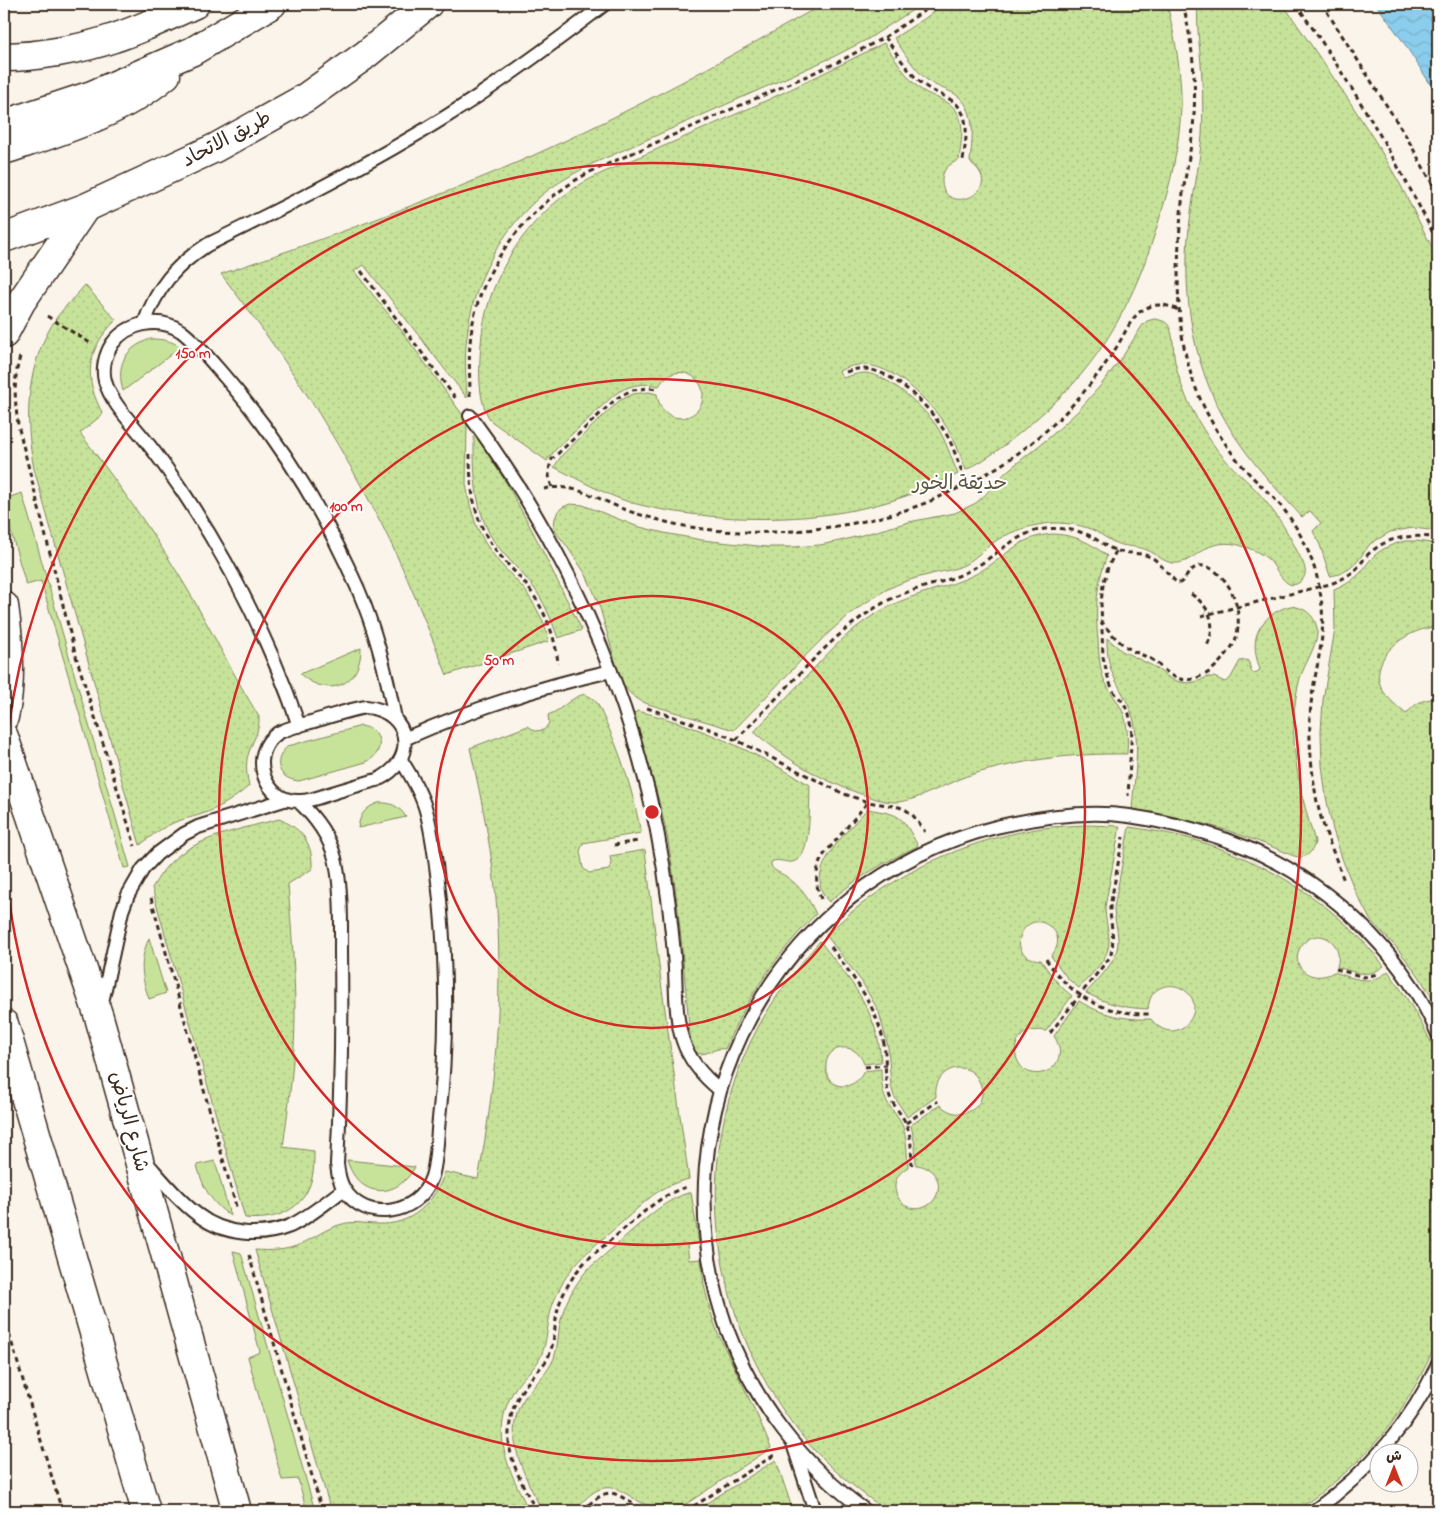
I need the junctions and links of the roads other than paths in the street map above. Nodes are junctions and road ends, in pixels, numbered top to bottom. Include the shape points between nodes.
1 (195, 4) edge
2 (272, 4) edge
3 (428, 4) edge
4 (604, 4) edge
5 (193, 51) junction
6 (4, 58) edge
7 (4, 124) edge
8 (4, 150) edge
9 (85, 208) junction
10 (4, 238) edge
11 (144, 324) junction
12 (13, 342) edge
13 (470, 416) road end
14 (4, 606) edge
15 (611, 671) junction
16 (4, 716) edge
17 (395, 719) junction
18 (299, 726) junction
19 (4, 737) edge
20 (404, 738) junction
21 (401, 760) junction
22 (293, 800) junction
23 (99, 1017) junction
24 (4, 1024) edge
25 (1438, 1034) edge
26 (720, 1090) junction
27 (136, 1152) junction
28 (344, 1189) junction
29 (1437, 1371) edge
30 (792, 1443) junction
31 (146, 1511) edge
32 (237, 1511) edge
33 (815, 1511) edge
34 (866, 1511) edge
35 (1314, 1511) edge

1 - 6 main road via 112,39 68,50
2 - 5 main road
3 - 9 main road, طريق الاتحاد via 305,98 215,148
4 - 11 lane via 506,77 390,151 192,255 162,285
5 - 7 main road via 92,94
5 - 8 main road via 132,99 96,117
9 - 10 main road, طريق الاتحاد
9 - 12 main road via 26,295
11 - 17 lane via 168,325 180,330 248,403 299,475 359,592 387,675
11 - 18 lane via 121,334 107,354 104,366 108,391 150,446 212,538 265,638
13 - 15 lane via 526,497 548,536 570,576
14 - 16 main road via 8,664
15 - 20 lane via 484,706
15 - 26 lane via 637,747 658,837 671,923 680,1033 688,1056 707,1080
17 - 18 lane via 387,712 366,707
17 - 20 lane
18 - 22 lane via 278,734 264,752 261,764 268,786 276,794
19 - 23 main road, شارع الرياض
20 - 21 lane
21 - 22 lane via 395,769 377,780 310,799
21 - 28 lane via 412,776 427,813 442,926 444,1045 434,1165 432,1177 420,1198 398,1210 374,1211 352,1199
22 - 23 lane via 198,827 156,854 143,869 122,911
22 - 28 lane via 310,813 325,834 338,873 342,1018 338,1164
23 - 27 main road, شارع الرياض
24 - 31 main road
25 - 26 lane via 1416,993 1394,962 1360,924 1296,874 1261,854 1185,826 1126,816 1062,816 979,831 919,854 864,888 817,929 766,990 747,1022
26 - 30 lane via 712,1121 704,1182 707,1248 713,1280 721,1312 750,1381
27 - 28 lane via 199,1216 227,1230 243,1233 259,1233 291,1225
27 - 32 main road, شارع الرياض
29 - 35 lane via 1390,1441 1363,1471
30 - 33 lane
30 - 34 lane via 820,1473

